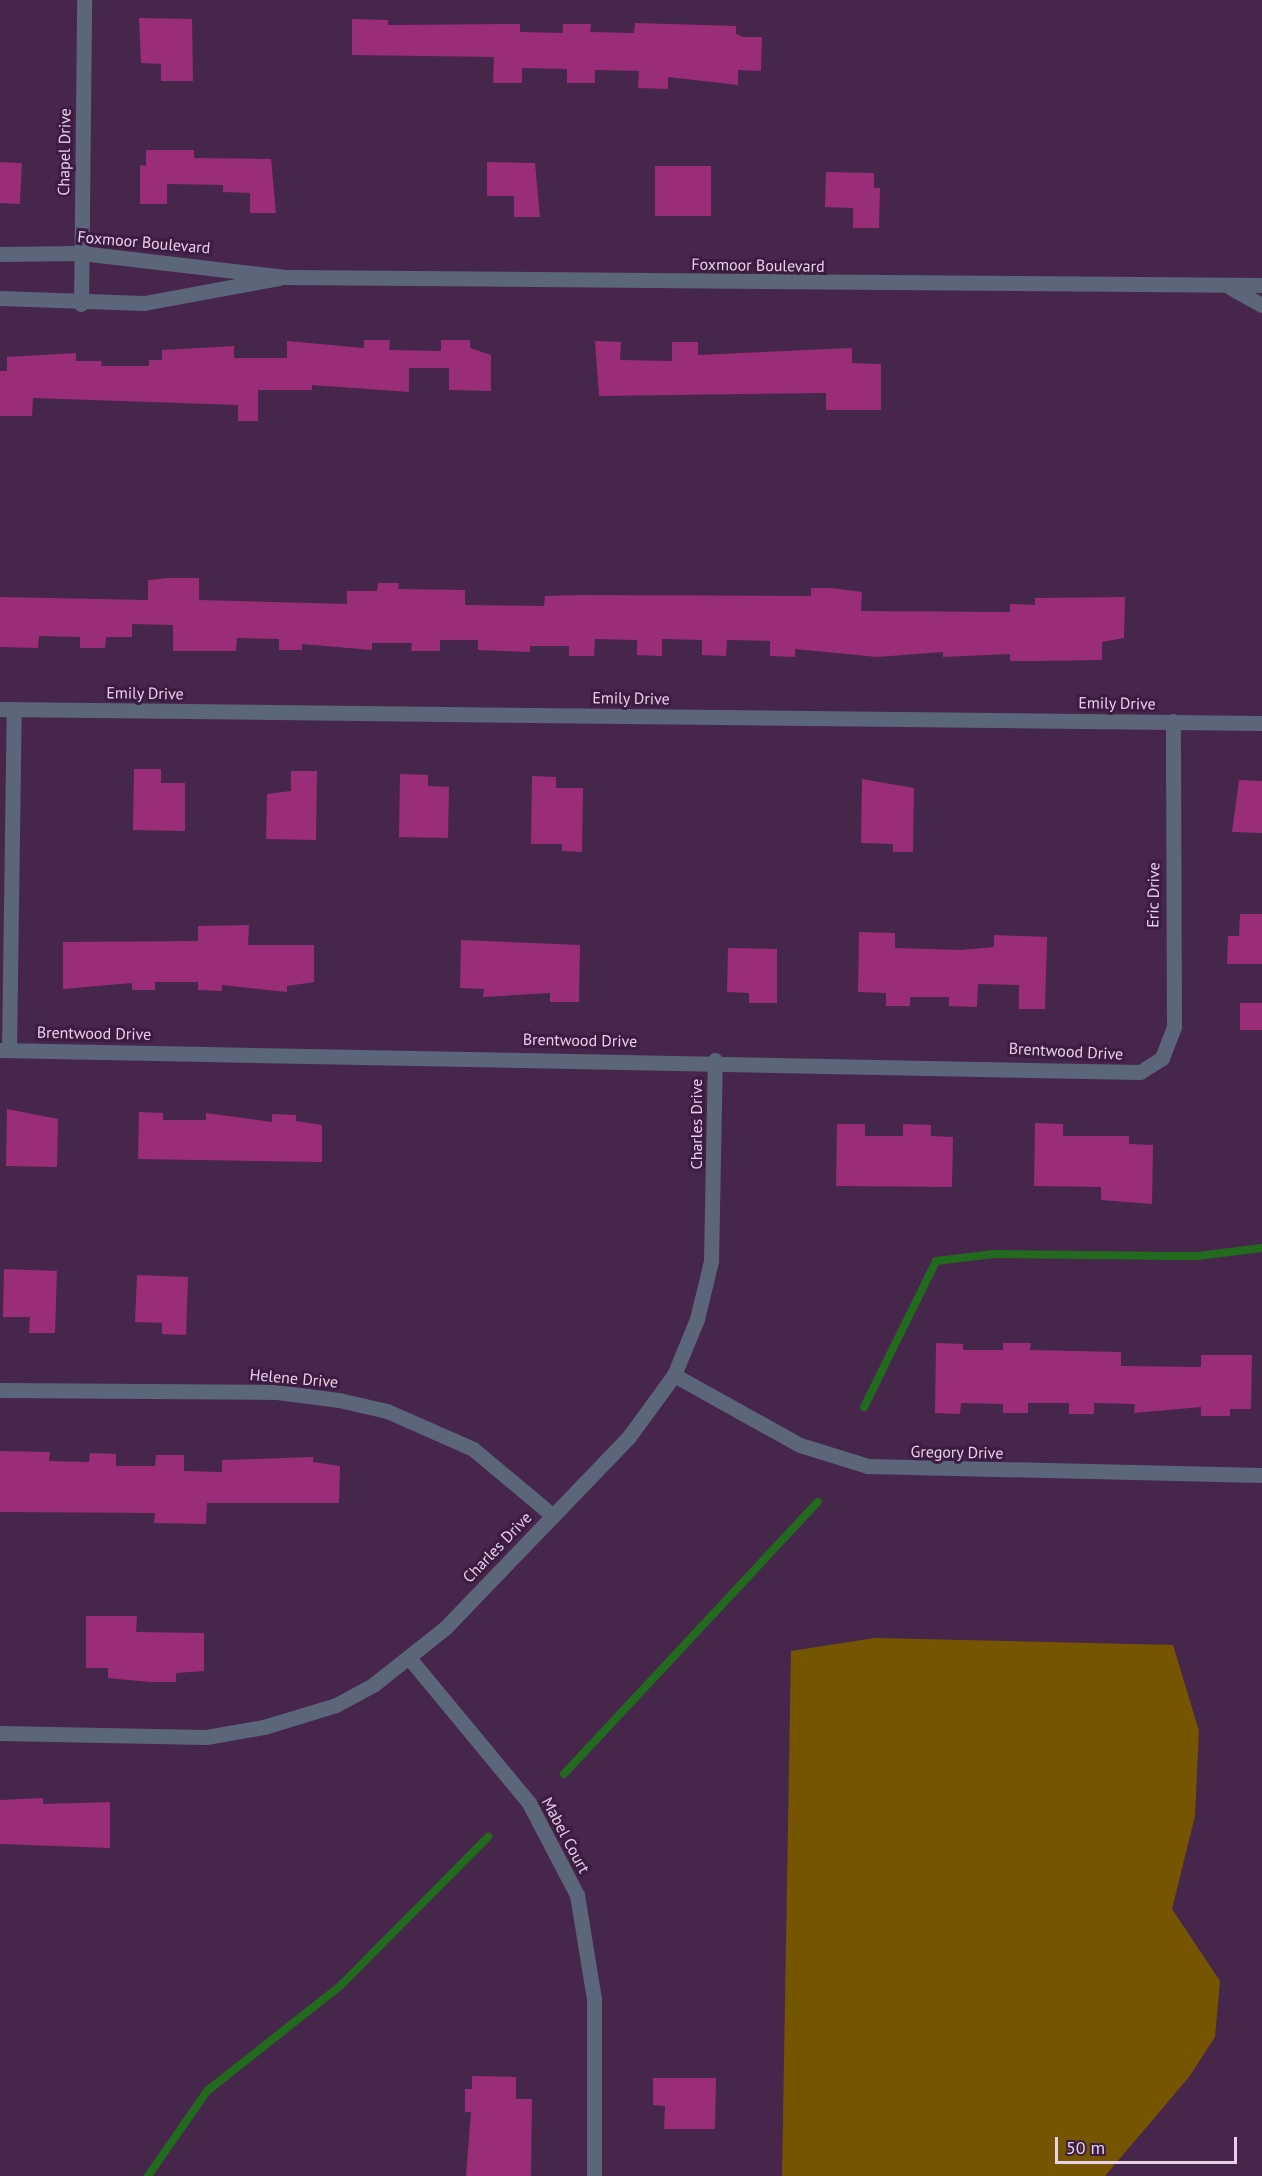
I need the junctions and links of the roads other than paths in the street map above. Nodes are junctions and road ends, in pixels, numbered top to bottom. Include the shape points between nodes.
1 (84, 0) edge
2 (81, 253) junction
3 (0, 254) edge
4 (284, 277) junction
5 (1262, 285) edge
6 (1231, 288) junction
7 (0, 298) edge
8 (81, 304) junction
9 (1262, 305) edge
10 (7, 709) edge
11 (1173, 722) junction
12 (1262, 723) edge
13 (4, 1050) edge
14 (715, 1060) junction
15 (1156, 1063) joint
16 (674, 1375) junction
17 (0, 1390) edge
18 (1262, 1475) edge
19 (552, 1515) junction
20 (410, 1659) junction
21 (0, 1732) edge
22 (594, 2176) edge

1 - 2 street, Chapel Drive
2 - 3 street, Foxmoor Boulevard
2 - 4 street, Foxmoor Boulevard
2 - 8 street, Chapel Drive
4 - 6 street, Foxmoor Boulevard
4 - 8 street, Foxmoor Boulevard via 211,295
5 - 6 street, Foxmoor Boulevard
6 - 9 street, Foxmoor Boulevard
7 - 8 street, Foxmoor Boulevard
10 - 11 street, Emily Drive
10 - 13 street
11 - 12 street, Emily Drive
11 - 15 street, Eric Drive via 1174,1027 1168,1048
13 - 14 street, Brentwood Drive
14 - 15 street, Brentwood Drive via 1064,1067 1126,1074
14 - 16 street, Charles Drive via 711,1261 697,1320
16 - 18 street, Gregory Drive via 800,1445 868,1466
16 - 19 street, Charles Drive via 627,1438
17 - 19 street, Helene Drive via 277,1392 339,1400 387,1411 472,1449
19 - 20 street, Charles Drive
20 - 21 street, Charles Drive via 336,1704 264,1727 206,1737
20 - 22 street, Mabel Court via 529,1803 577,1895 594,1999

